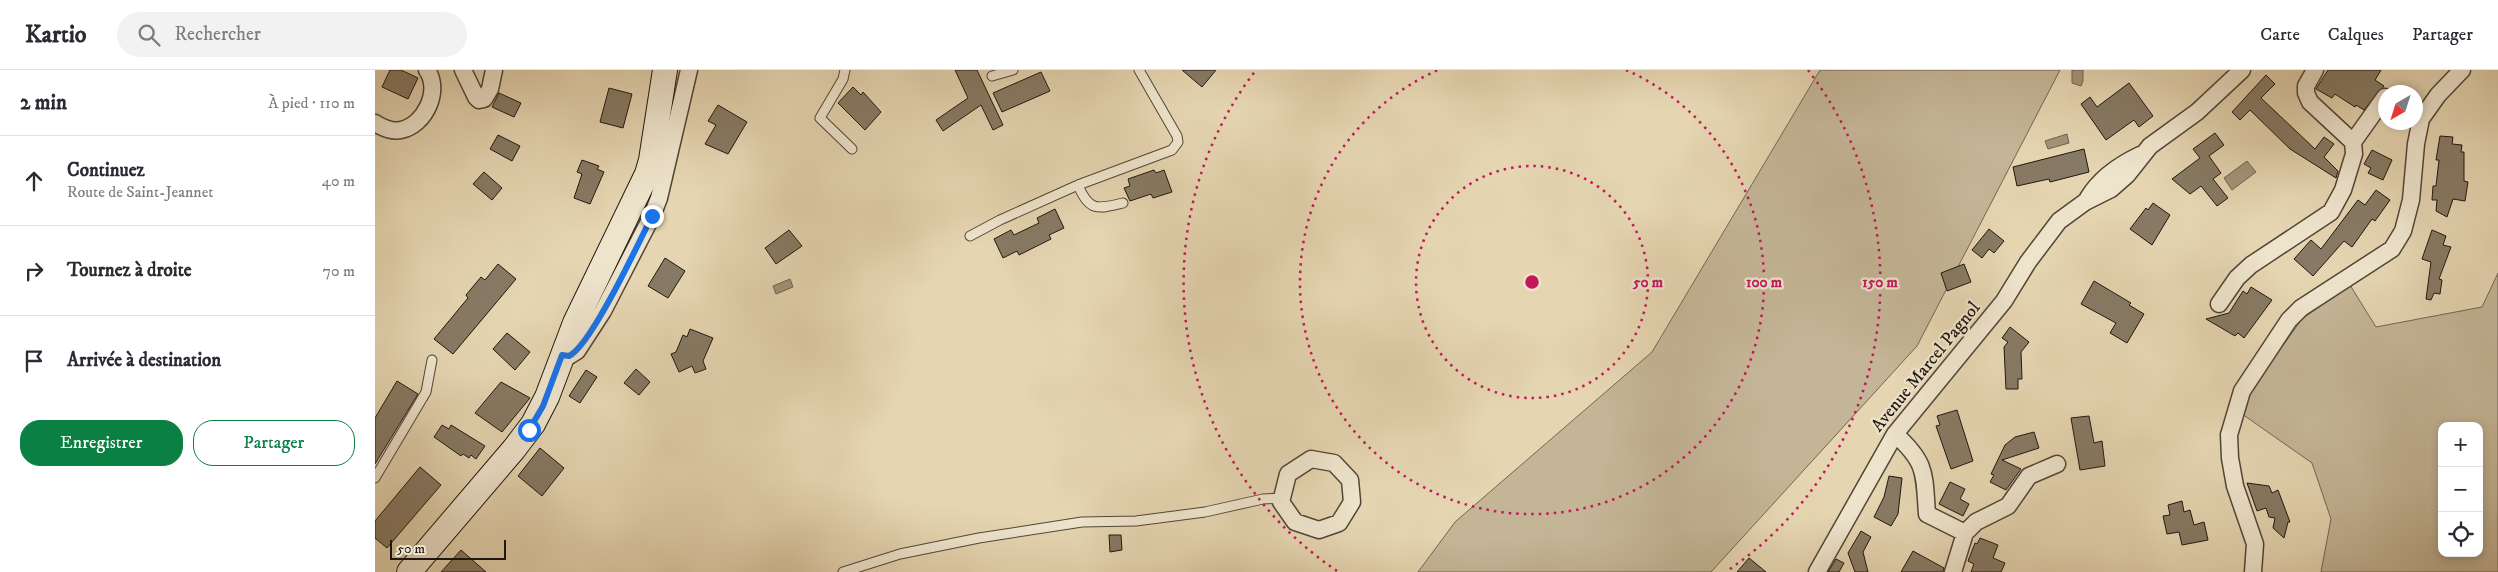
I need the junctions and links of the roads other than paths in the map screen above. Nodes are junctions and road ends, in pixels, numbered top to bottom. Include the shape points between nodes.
1 (427, 70) edge
2 (463, 70) edge
3 (494, 70) edge
4 (665, 70) edge
5 (689, 70) edge
6 (845, 70) edge
7 (1013, 70) edge
8 (1139, 70) edge
9 (2241, 70) edge
10 (2315, 70) edge
11 (2462, 70) edge
12 (991, 76) dead end
13 (2378, 107) edge
14 (375, 124) edge
15 (2353, 142) junction
16 (852, 149) dead end
17 (1078, 185) junction
18 (1123, 203) dead end
19 (970, 236) dead end
20 (2219, 304) dead end
21 (562, 355) junction
22 (432, 360) dead end
23 (1895, 434) junction
24 (2057, 464) dead end
25 (375, 478) edge
26 (1282, 498) junction
27 (1965, 533) junction
28 (409, 572) edge
29 (843, 572) edge
30 (1817, 572) edge
31 (1953, 572) edge
32 (2253, 572) edge

1 - 14 street via 431,90 424,116 401,130
2 - 3 street via 475,98 479,100 484,99 490,89
4 - 21 main road via 647,174 597,274
5 - 21 street via 652,216 603,311 579,348 569,356
6 - 16 lane via 820,118
7 - 12 lane
8 - 17 lane via 1178,142 1172,150
9 - 23 street, Avenue Marcel Pagnol via 2207,103 2143,154 2111,189 2059,220 2004,301
10 - 15 street via 2306,86 2310,102
11 - 32 street via 2437,95 2421,120 2411,200 2403,231 2391,249 2301,308 2289,320 2242,391 2229,435 2230,458 2235,486 2255,544
13 - 15 street
15 - 20 street via 2351,167 2331,212 2251,264
17 - 18 lane via 1089,206 1102,208
17 - 19 lane
21 - 28 main road via 543,406 529,430
22 - 25 lane via 426,392
23 - 27 street via 1915,451 1924,473 1927,514
23 - 30 street, Avenue Marcel Pagnol
24 - 27 street via 2029,476 2008,506 1976,522
26 - 26 street via 1281,502 1295,522 1319,530 1339,523 1352,502 1350,480 1335,463 1311,459 1288,474
26 - 29 lane via 1205,512 1136,521 1082,522 979,538 900,554
27 - 31 street

